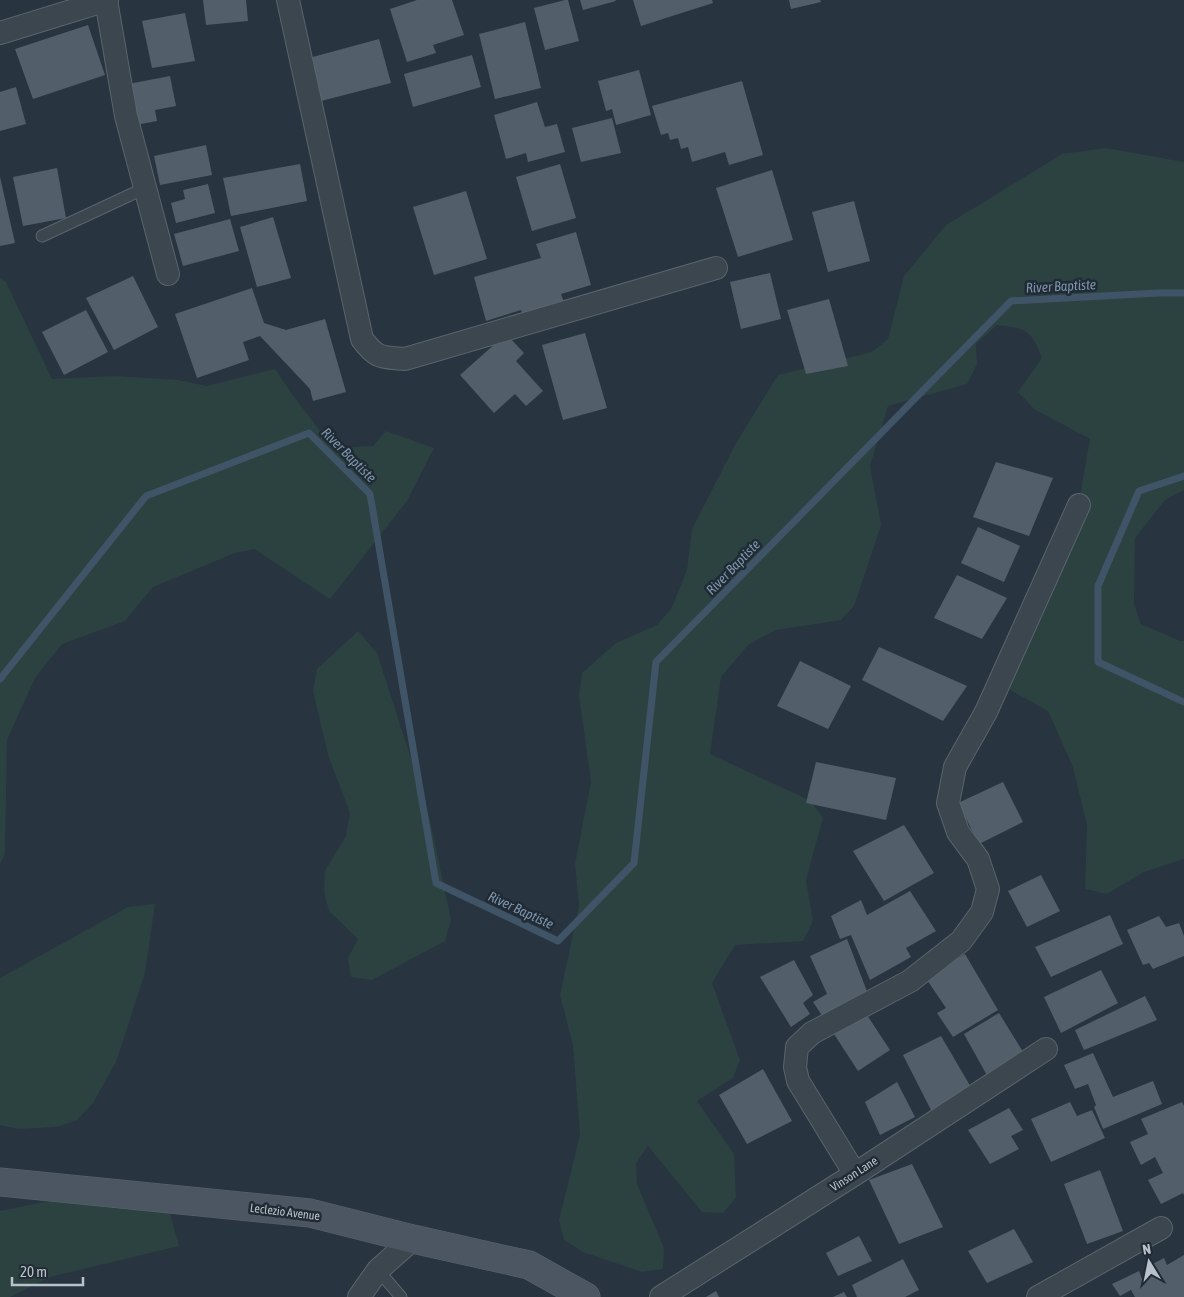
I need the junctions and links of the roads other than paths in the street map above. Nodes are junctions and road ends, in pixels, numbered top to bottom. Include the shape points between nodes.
1 (107, 0) edge
2 (288, 0) edge
3 (0, 33) edge
4 (145, 188) junction
5 (42, 236) dead end
6 (716, 268) dead end
7 (168, 274) dead end
8 (1079, 505) dead end
9 (1046, 1050) dead end
10 (855, 1174) junction
11 (0, 1182) edge
12 (1161, 1228) dead end
13 (413, 1239) junction
14 (378, 1270) junction
15 (359, 1297) edge
16 (401, 1297) edge
17 (586, 1297) edge
18 (661, 1297) edge
19 (1038, 1297) edge

1 - 3 street
1 - 4 street via 126,116
2 - 6 street via 362,339 379,357 405,359
4 - 5 lane
4 - 7 street
8 - 10 street via 986,712 955,767 948,803 958,832 978,859 988,889 982,912 961,942 910,981 812,1033 797,1046 795,1067 798,1081
9 - 10 street, Vinson Lane
10 - 18 street, Vinson Lane
11 - 13 main road, Leclezio Avenue via 310,1213
12 - 19 street
13 - 14 street
13 - 17 main road, Leclezio Avenue via 529,1265
14 - 15 street
14 - 16 lane

